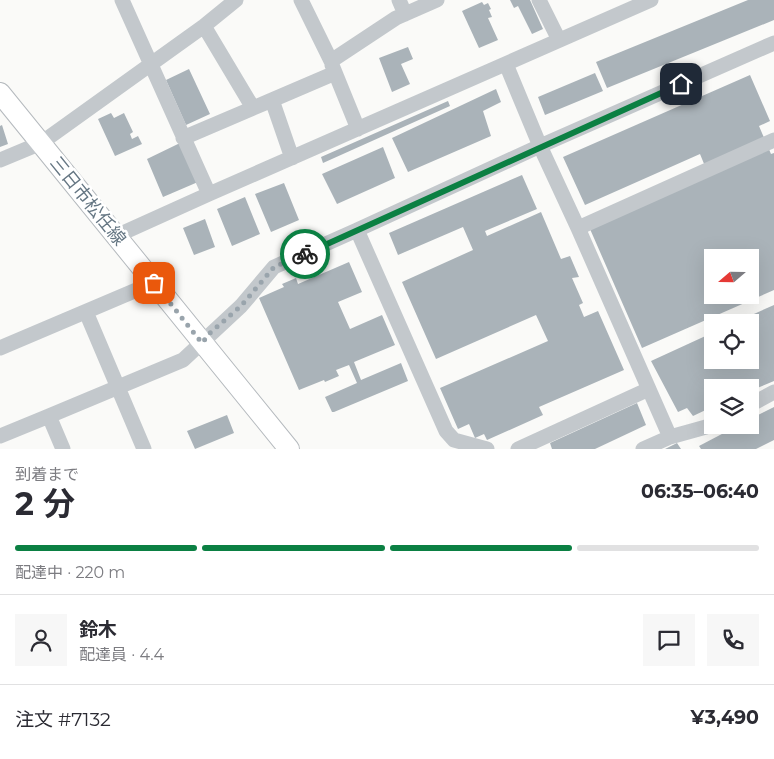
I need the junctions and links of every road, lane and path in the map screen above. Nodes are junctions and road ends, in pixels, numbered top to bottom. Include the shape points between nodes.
1 (122, 0) edge
2 (236, 0) edge
3 (301, 0) edge
4 (399, 0) edge
5 (437, 0) edge
6 (539, 0) edge
7 (651, 0) edge
8 (405, 14) junction
9 (204, 26) junction
10 (559, 40) junction
11 (772, 48) edge
12 (506, 64) junction
13 (151, 65) junction
14 (333, 67) junction
15 (0, 93) edge
16 (272, 100) junction
17 (253, 108) junction
18 (358, 129) junction
19 (183, 138) junction
20 (774, 140) edge
21 (41, 143) junction
22 (540, 146) junction
23 (292, 158) junction
24 (0, 160) edge
25 (209, 194) junction
26 (578, 228) junction
27 (357, 230) junction
28 (116, 236) junction
29 (154, 283) junction
30 (86, 312) junction
31 (202, 343) junction
32 (0, 348) edge
33 (117, 388) junction
34 (649, 389) junction
35 (774, 392) edge
36 (759, 400) edge
37 (49, 416) junction
38 (704, 428) edge
39 (0, 436) edge
40 (670, 437) junction
41 (63, 449) edge
42 (144, 449) edge
43 (289, 449) edge
44 (487, 449) edge
45 (518, 449) edge
46 (643, 449) edge

1 - 13 street
2 - 9 street
3 - 14 street
4 - 8 street
5 - 8 street
6 - 10 street
7 - 10 street
8 - 14 street
9 - 13 street
9 - 17 street
10 - 12 street
11 - 22 street
12 - 18 street
12 - 22 street
13 - 19 street
13 - 21 street
14 - 16 street
14 - 18 street
15 - 21 main road, 三日市松任線
16 - 17 street
16 - 23 street
17 - 19 street
18 - 23 street
19 - 25 street
20 - 26 street
21 - 24 street
21 - 28 main road, 三日市松任線
22 - 26 street
22 - 27 street
23 - 25 street
25 - 28 street
26 - 34 street
27 - 31 street via 274,267 241,306
27 - 44 street via 446,431 454,440
28 - 29 main road, 三日市松任線
29 - 30 street
29 - 31 main road, 三日市松任線
30 - 32 street
30 - 33 street
31 - 33 street via 183,360
31 - 43 main road, 三日市松任線
33 - 37 street
33 - 42 street
34 - 40 street
34 - 45 street
35 - 36 street
37 - 39 street
37 - 41 street
38 - 40 street
40 - 46 street

